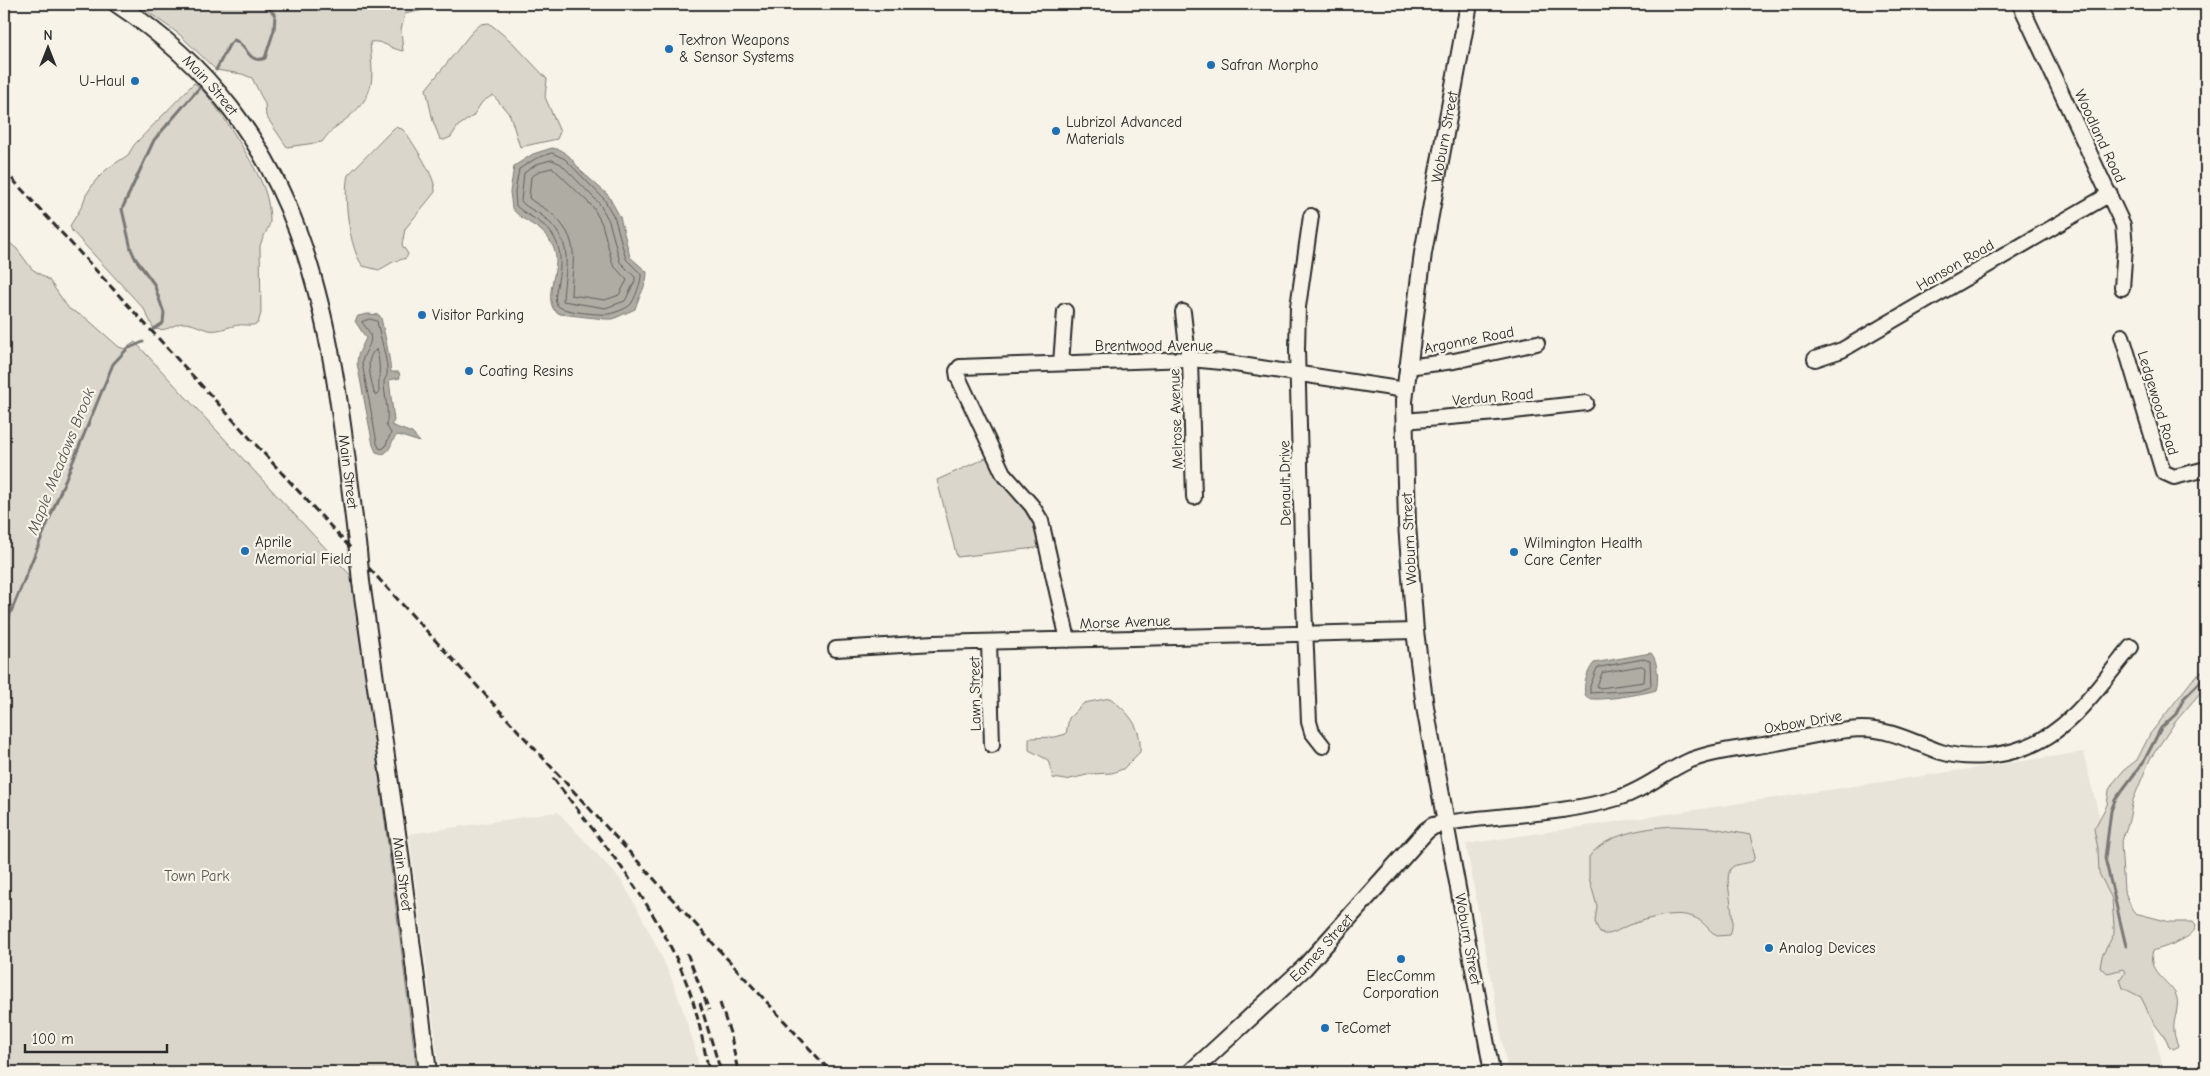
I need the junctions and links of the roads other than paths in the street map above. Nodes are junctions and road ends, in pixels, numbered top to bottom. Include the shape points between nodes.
1 (117, 4) edge
2 (1469, 4) edge
3 (2020, 4) edge
4 (2110, 194) junction
5 (1311, 216) dead end
6 (2122, 288) dead end
7 (1065, 311) dead end
8 (1183, 312) dead end
9 (2122, 336) dead end
10 (1537, 343) dead end
11 (1190, 359) junction
12 (1815, 359) dead end
13 (1062, 363) junction
14 (1407, 367) junction
15 (1297, 374) junction
16 (1405, 390) junction
17 (1586, 403) dead end
18 (1404, 421) junction
19 (2206, 469) edge
20 (1194, 497) dead end
21 (1414, 632) junction
22 (1306, 634) junction
23 (1068, 640) junction
24 (990, 642) junction
25 (2131, 647) dead end
26 (836, 649) dead end
27 (992, 745) dead end
28 (1323, 746) dead end
29 (1446, 823) junction
30 (428, 1072) edge
31 (1191, 1072) edge
32 (1492, 1072) edge

1 - 30 main road, Main Street, bridge via 160,35 214,87 249,132 283,192 324,317 338,397
2 - 14 main road, Woburn Street via 1422,254
3 - 4 street, Woodland Road
4 - 6 street, Woodland Road via 2125,231
4 - 12 street, Hanson Road via 1842,350
5 - 15 street, Denault Drive via 1297,320
7 - 13 street
8 - 11 street, Melrose Avenue
9 - 19 street, Ledgewood Road via 2163,472 2178,477
10 - 14 street, Argonne Road via 1454,361
11 - 13 street, Brentwood Avenue
11 - 15 street, Brentwood Avenue
11 - 20 street, Melrose Avenue
13 - 23 street, Brentwood Avenue via 960,366 957,371 1003,473 1041,521
14 - 16 main road, Woburn Street
15 - 16 street, Brentwood Avenue
15 - 22 street, Denault Drive
16 - 18 main road, Woburn Street
17 - 18 street, Verdun Road
18 - 21 main road, Woburn Street
21 - 22 street, Morse Avenue
21 - 29 main road, Woburn Street
22 - 23 street, Morse Avenue
22 - 28 street, Denault Drive via 1309,724
23 - 24 street, Morse Avenue
24 - 26 street, Morse Avenue via 885,644
24 - 27 street, Lawn Street
25 - 29 street, Oxbow Drive via 2084,703 2054,732 2033,745 2005,753 1972,757 1950,754 1890,732 1851,730 1707,755 1638,790 1595,804
29 - 31 main road, Eames Street via 1426,831 1304,968
29 - 32 street, Woburn Street

